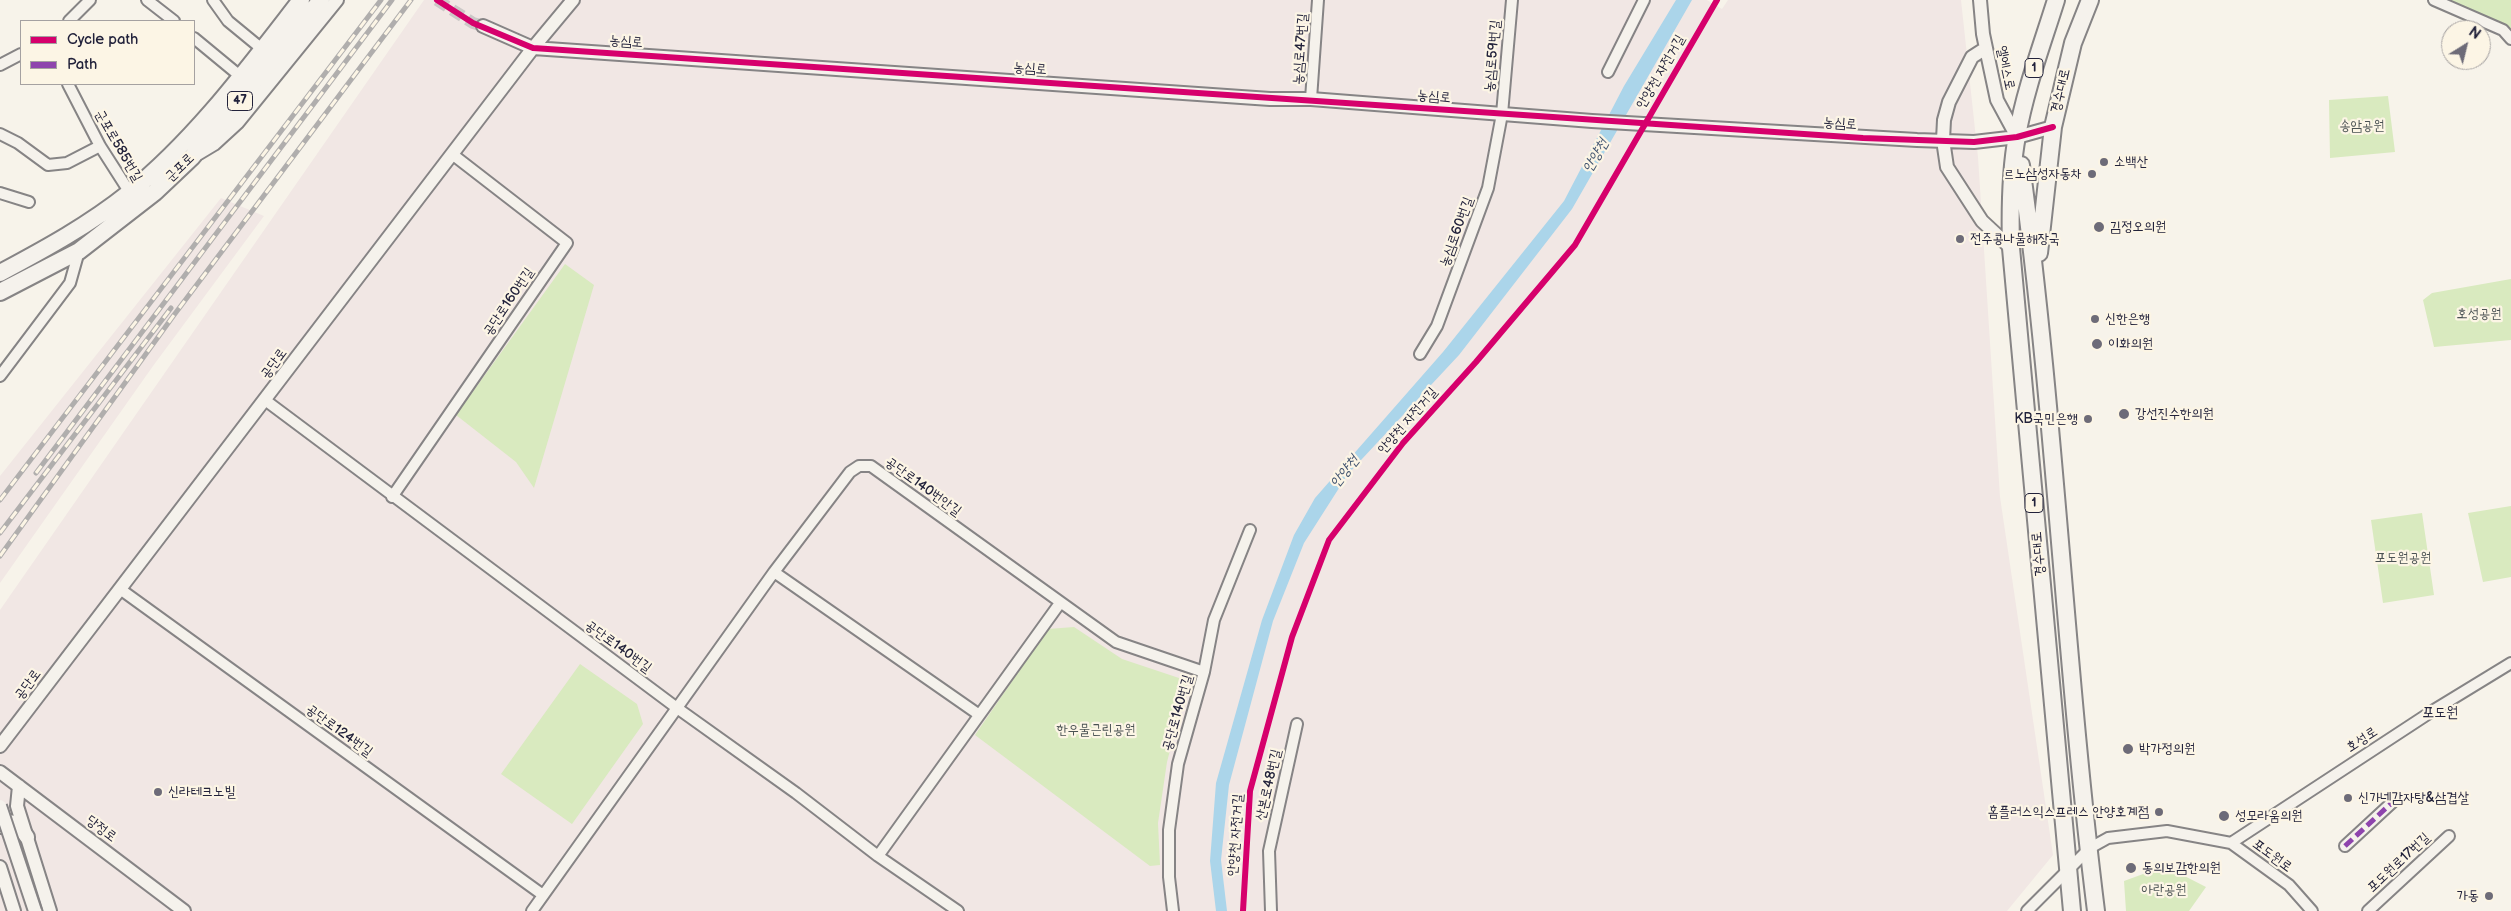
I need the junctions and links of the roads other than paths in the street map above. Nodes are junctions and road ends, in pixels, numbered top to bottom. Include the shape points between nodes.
1 (90, 0) edge
2 (213, 0) edge
3 (321, 0) edge
4 (337, 0) edge
5 (573, 0) edge
6 (1318, 0) edge
7 (1512, 0) edge
8 (1644, 0) edge
9 (1980, 0) edge
10 (2056, 0) edge
11 (2090, 0) edge
12 (2434, 0) edge
13 (154, 2) edge
14 (294, 3) edge
15 (70, 20) edge
16 (173, 20) edge
17 (482, 26) tunnel mouth
18 (195, 39) edge
19 (2511, 39) edge
20 (533, 48) junction
21 (1986, 48) junction
22 (262, 49) junction
23 (20, 55) edge
24 (0, 65) edge
25 (1608, 72) dead end
26 (240, 76) junction
27 (69, 85) edge
28 (1311, 99) junction
29 (1502, 114) junction
30 (2053, 127) junction
31 (0, 134) edge
32 (2017, 137) junction
33 (1943, 140) junction
34 (100, 146) junction
35 (452, 154) junction
36 (192, 157) junction
37 (0, 193) edge
38 (130, 193) junction
39 (29, 202) dead end
40 (122, 219) junction
41 (2010, 248) junction
42 (79, 251) junction
43 (0, 273) edge
44 (2036, 275) junction
45 (0, 292) edge
46 (1420, 354) dead end
47 (0, 376) edge
48 (265, 400) junction
49 (392, 497) junction
50 (1250, 530) dead end
51 (774, 572) junction
52 (120, 589) junction
53 (1060, 603) junction
54 (2511, 663) edge
55 (1204, 672) junction
56 (677, 708) junction
57 (978, 714) junction
58 (1297, 724) dead end
59 (0, 746) edge
60 (0, 772) edge
61 (19, 786) junction
62 (2397, 798) dead end
63 (0, 806) edge
64 (0, 826) edge
65 (2449, 836) dead end
66 (27, 837) junction
67 (2230, 843) junction
68 (2345, 846) dead end
69 (2090, 848) junction
70 (878, 856) junction
71 (0, 867) edge
72 (2068, 870) junction
73 (543, 895) junction
74 (14, 911) edge
75 (35, 911) edge
76 (50, 911) edge
77 (184, 911) edge
78 (532, 911) edge
79 (958, 911) edge
80 (1173, 911) edge
81 (1271, 911) edge
82 (2027, 911) edge
83 (2072, 911) edge
84 (2096, 911) edge
85 (2312, 911) edge
86 (2368, 911) edge

1 - 15 street
2 - 22 street via 228,21
3 - 36 main road, 군포로 / 47
4 - 36 street via 238,122 214,144
5 - 20 street, 공단로
6 - 28 street, 농심로47번길
7 - 29 street, 농심로59번길
8 - 25 street
9 - 21 street, 엘에스로
10 - 32 main road, 경수대로 / 1
11 - 30 main road, 경수대로 / 1 via 2073,43
12 - 19 street via 2503,30
13 - 16 street
14 - 22 main road, 군포로 / 47
17 - 20 street, 농심로
18 - 26 street
20 - 28 street, 농심로 via 1270,99
20 - 35 street, 공단로
21 - 32 street, 엘에스로 via 1997,100
21 - 33 street via 1972,57 1949,102
22 - 26 main road, 군포로 / 47
23 - 24 street
26 - 38 main road, 군포로 / 47 via 186,140
27 - 34 street, 군포로585번길
28 - 29 street, 농심로
29 - 33 street, 농심로
29 - 46 street, 농심로60번길 via 1488,188 1437,326
30 - 32 street, 농심로
30 - 44 main road, 경수대로 / 1
31 - 34 street via 48,165 67,162
32 - 33 street, 농심로 via 1974,142
32 - 41 main road, 경수대로 / 1 via 2010,205
32 - 44 main road, 경수대로
33 - 41 street via 1947,167 1982,221
34 - 38 street, 군포로585번길
35 - 48 street, 공단로
35 - 49 street, 공단로160번길 via 567,243
36 - 40 main road, 군포로 / 47
37 - 39 street
38 - 40 street, 군포로585번길 via 135,202 124,212
38 - 43 main road, 군포로 / 47 via 82,228
40 - 42 main road, 군포로 / 47
41 - 72 main road, 경수대로 / 1
42 - 45 main road, 군포로 / 47
42 - 47 street via 70,283
44 - 69 main road, 경수대로 / 1 via 2060,558
48 - 49 street, 공단로140번길
48 - 52 street, 공단로
49 - 56 street, 공단로140번길
50 - 55 street, 공단로140번길 via 1214,620
51 - 53 street, 공단로140번안길 via 850,472 859,466 870,466
51 - 56 street, 공단로140번안길
51 - 57 street
52 - 59 street, 공단로
52 - 73 street, 공단로124번길
53 - 55 street, 공단로140번안길 via 1116,642
53 - 57 street
54 - 67 street, 호성로
55 - 80 street, 공단로140번길 via 1178,764 1169,830
56 - 70 street, 공단로140번길
56 - 73 street, 공단로140번안길
57 - 70 street
58 - 81 street, 산본로48번길 via 1269,851
60 - 61 street, 당정로
61 - 66 street via 17,806
61 - 77 street, 당정로
62 - 68 street
63 - 75 street, bridge
64 - 66 main road via 14,822
65 - 86 street, 포도원로17번길
66 - 76 street
67 - 69 street, 포도원로 via 2167,831 2108,838
67 - 85 street, 포도원로 via 2289,885
69 - 72 street, 포도원로
69 - 84 main road, 경수대로 / 1
70 - 79 street, 공단로140번길
71 - 74 street
72 - 82 street, 포도원로
72 - 83 main road, 경수대로 / 1
73 - 78 street, 공단로140번안길

